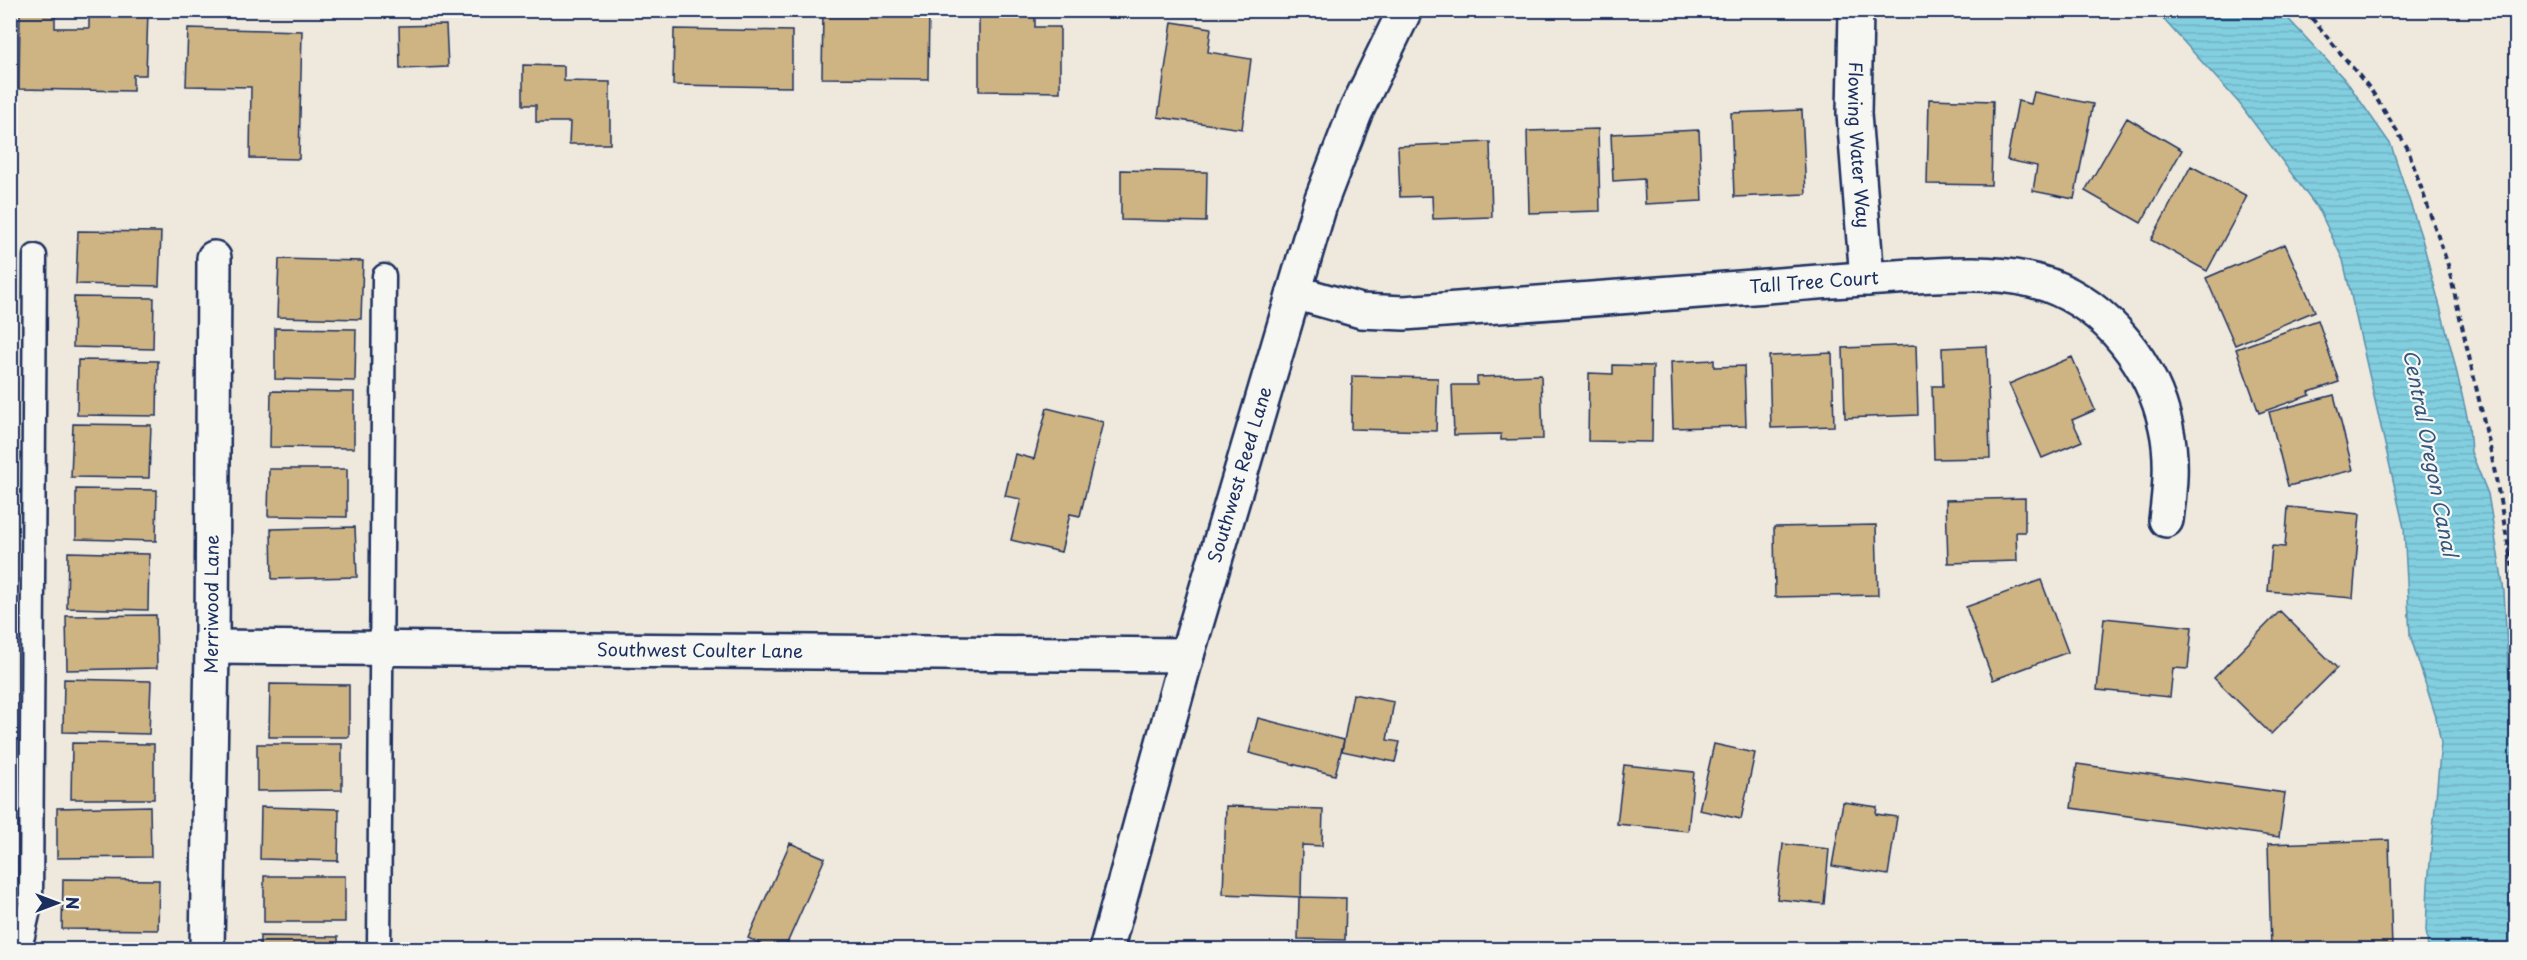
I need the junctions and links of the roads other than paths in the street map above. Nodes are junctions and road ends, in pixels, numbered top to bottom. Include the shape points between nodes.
1 (1406, 10) edge
2 (1856, 10) edge
3 (35, 256) dead end
4 (214, 258) dead end
5 (384, 276) dead end
6 (1867, 279) junction
7 (1294, 292) junction
8 (2166, 520) dead end
9 (212, 646) junction
10 (381, 646) junction
11 (1187, 655) junction
12 (14, 950) edge
13 (207, 950) edge
14 (379, 950) edge
15 (1106, 950) edge

1 - 7 street, Southwest Reed Lane via 1355,113
2 - 6 street, Flowing Water Way via 1854,114
3 - 12 lane via 31,902 23,936
4 - 9 street, Merriwood Lane
5 - 10 lane
6 - 7 street, Tall Tree Court via 1404,313 1361,311
6 - 8 street, Tall Tree Court via 1985,273 2017,276 2050,286 2087,306 2123,339 2152,382 2169,450
7 - 11 street, Southwest Reed Lane
9 - 10 street, Southwest Coulter Lane
9 - 13 street, Merriwood Lane
10 - 11 street, Southwest Coulter Lane
10 - 14 lane
11 - 15 street, Southwest Reed Lane

